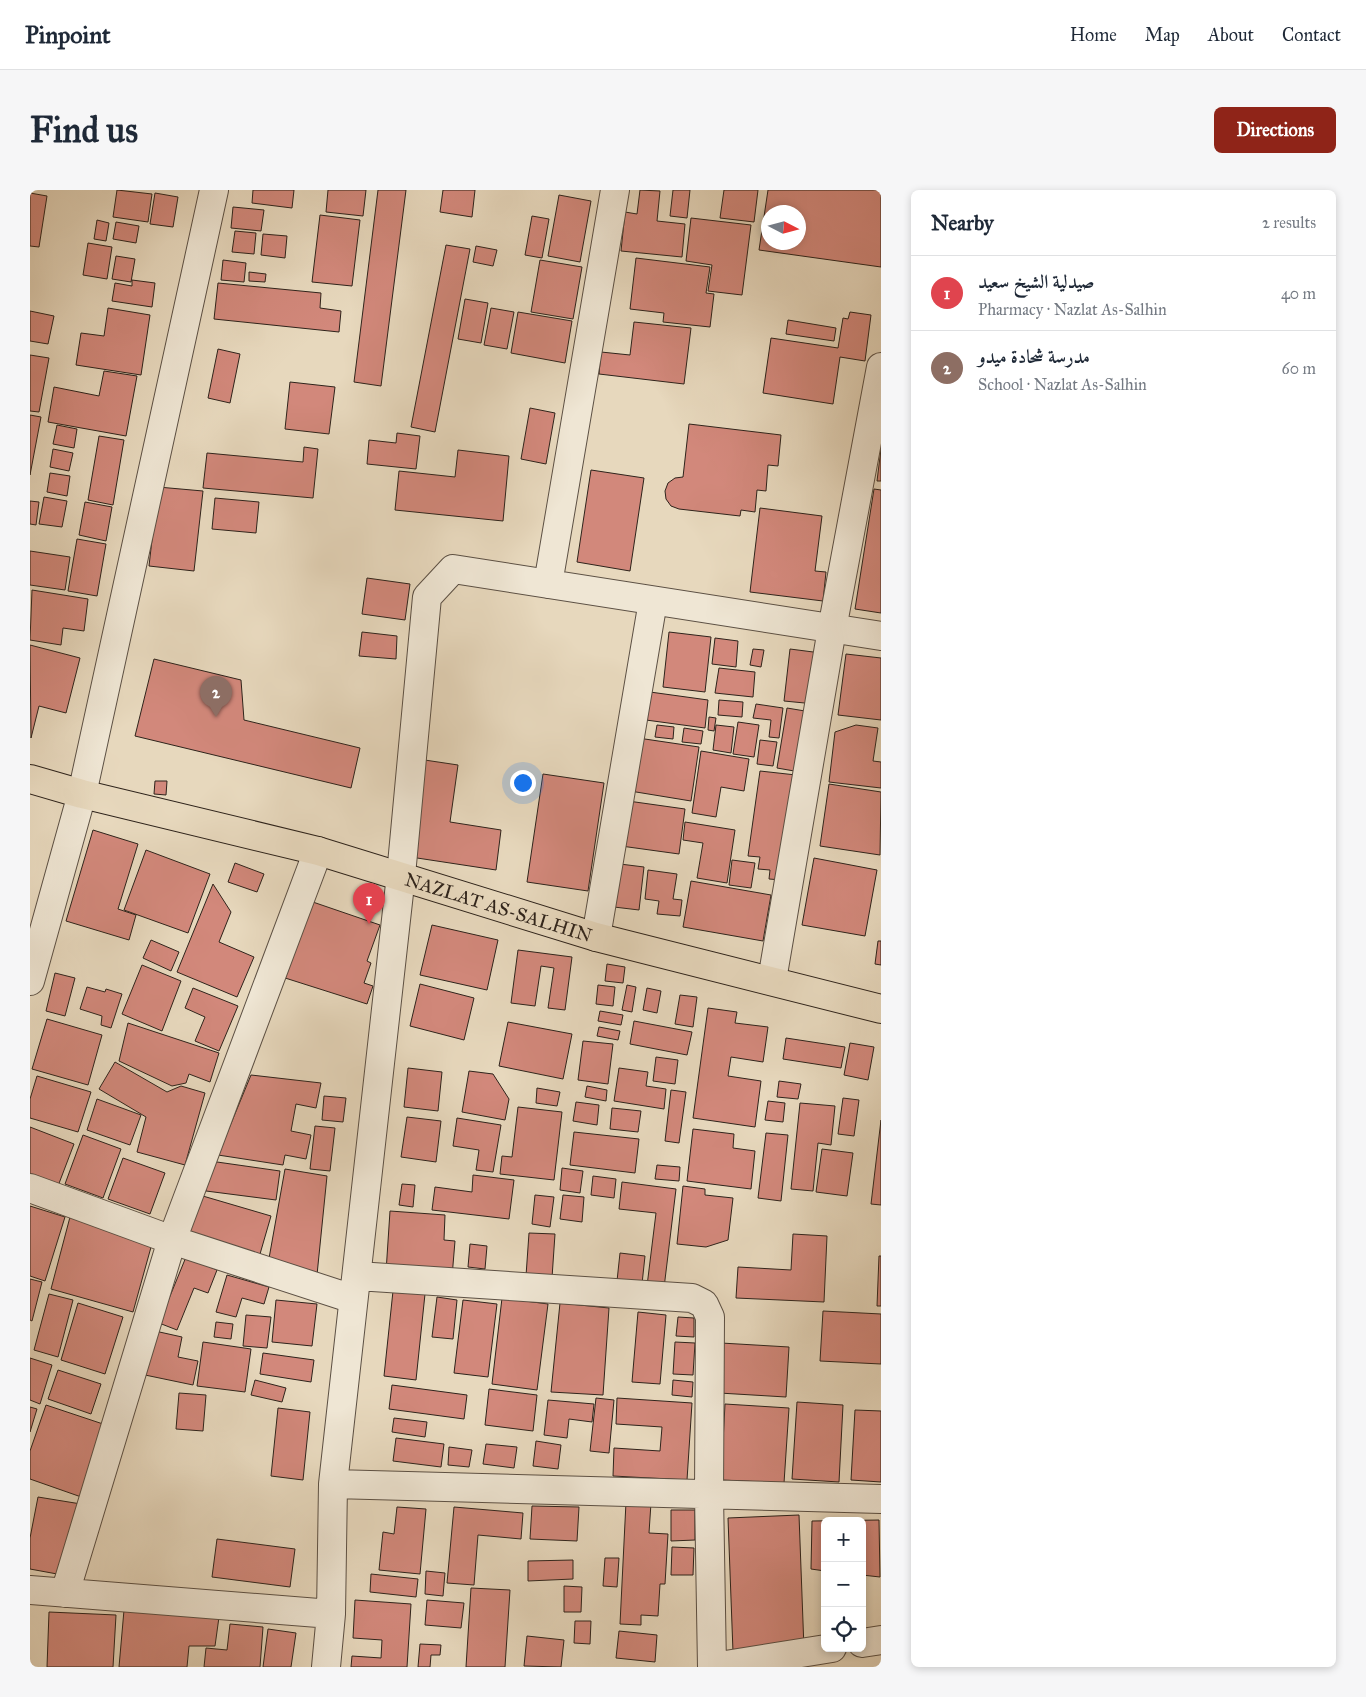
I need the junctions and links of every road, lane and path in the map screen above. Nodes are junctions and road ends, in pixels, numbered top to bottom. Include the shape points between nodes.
1 (214, 190) edge
2 (615, 190) edge
3 (881, 367) edge
4 (548, 584) junction
5 (653, 601) junction
6 (832, 629) junction
7 (881, 636) edge
8 (30, 779) edge
9 (82, 794) junction
10 (318, 851) junction
11 (401, 875) junction
12 (596, 937) junction
13 (772, 980) junction
14 (30, 981) edge
15 (881, 1009) edge
16 (30, 1188) edge
17 (172, 1240) junction
18 (355, 1288) junction
19 (333, 1484) junction
20 (709, 1494) junction
21 (881, 1499) edge
22 (30, 1590) edge
23 (65, 1593) junction
24 (331, 1614) junction
25 (881, 1640) edge
26 (866, 1642) edge
27 (821, 1650) edge
28 (326, 1667) edge
29 (713, 1667) edge

1 - 9 street
2 - 4 street
3 - 6 street
4 - 5 street
4 - 11 street via 453,570 427,596
5 - 6 street
5 - 12 street
6 - 7 street
6 - 13 street
8 - 9 main road, NAZLAT AS-SALHIN
9 - 10 main road, NAZLAT AS-SALHIN
9 - 14 street
10 - 11 main road, NAZLAT AS-SALHIN
10 - 17 street
11 - 12 main road, NAZLAT AS-SALHIN
11 - 18 street
12 - 13 main road, NAZLAT AS-SALHIN
13 - 15 main road, NAZLAT AS-SALHIN
16 - 17 street
17 - 18 street
17 - 23 street
18 - 19 street
18 - 20 street via 692,1298 704,1304 710,1317
19 - 20 street
19 - 24 street
20 - 21 street
20 - 29 street
22 - 23 street
23 - 24 street
24 - 28 street
25 - 26 street
27 - 29 street

